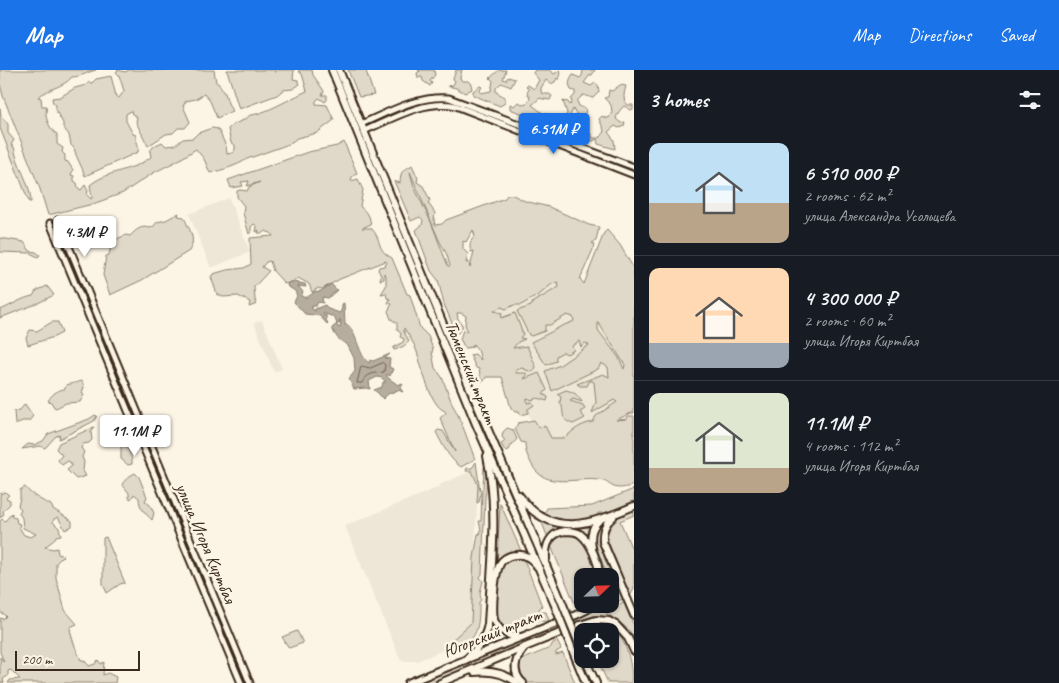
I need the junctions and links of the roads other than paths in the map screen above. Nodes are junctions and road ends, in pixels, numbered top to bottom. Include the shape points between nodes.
1 (332, 70) edge
2 (339, 70) edge
3 (361, 124) junction
4 (364, 132) junction
5 (634, 167) edge
6 (634, 175) edge
7 (58, 220) dead end
8 (50, 223) dead end
9 (476, 424) junction
10 (510, 479) junction
11 (634, 506) edge
12 (618, 513) junction
13 (606, 517) junction
14 (592, 551) junction
15 (548, 568) junction
16 (597, 568) edge
17 (540, 571) junction
18 (579, 613) edge
19 (634, 615) edge
20 (574, 632) edge
21 (524, 637) junction
22 (525, 647) junction
23 (633, 650) edge
24 (465, 660) junction
25 (590, 668) edge
26 (458, 676) junction
27 (596, 681) edge
28 (241, 683) edge
29 (250, 683) edge
30 (408, 683) edge
31 (440, 683) edge
32 (517, 683) edge
33 (523, 683) edge
34 (586, 683) edge

1 - 9 main road, Тюменский тракт
2 - 3 main road, Тюменский тракт
3 - 4 main road, Тюменский тракт
3 - 5 street via 422,99 449,98
4 - 6 street via 421,108 447,104
4 - 10 main road, Тюменский тракт
7 - 29 street, улица Игоря Киртбая
8 - 28 street, улица Игоря Киртбая
9 - 17 main road, Тюменский тракт
9 - 24 main road via 486,451 493,498 489,605 484,637
10 - 13 main road via 530,509 544,519 573,524
10 - 15 main road, Тюменский тракт
11 - 12 main road
12 - 13 main road
12 - 19 main road via 605,525 603,537
13 - 14 main road via 592,529
14 - 15 main road via 580,534 570,531 556,533 546,547
14 - 16 main road
15 - 20 main road, Тюменский тракт, bridge
17 - 21 main road via 529,558 515,555 501,562 497,573 494,620 505,634
17 - 34 main road, Тюменский тракт, bridge
18 - 21 main road, Югорский тракт
21 - 24 main road, Югорский тракт
22 - 23 main road, Югорский тракт via 602,620 622,630
22 - 26 main road, Югорский тракт
22 - 33 main road via 516,660 515,669
24 - 30 main road, Югорский тракт
25 - 27 main road
26 - 31 main road, Югорский тракт
26 - 32 main road via 485,670 497,672

